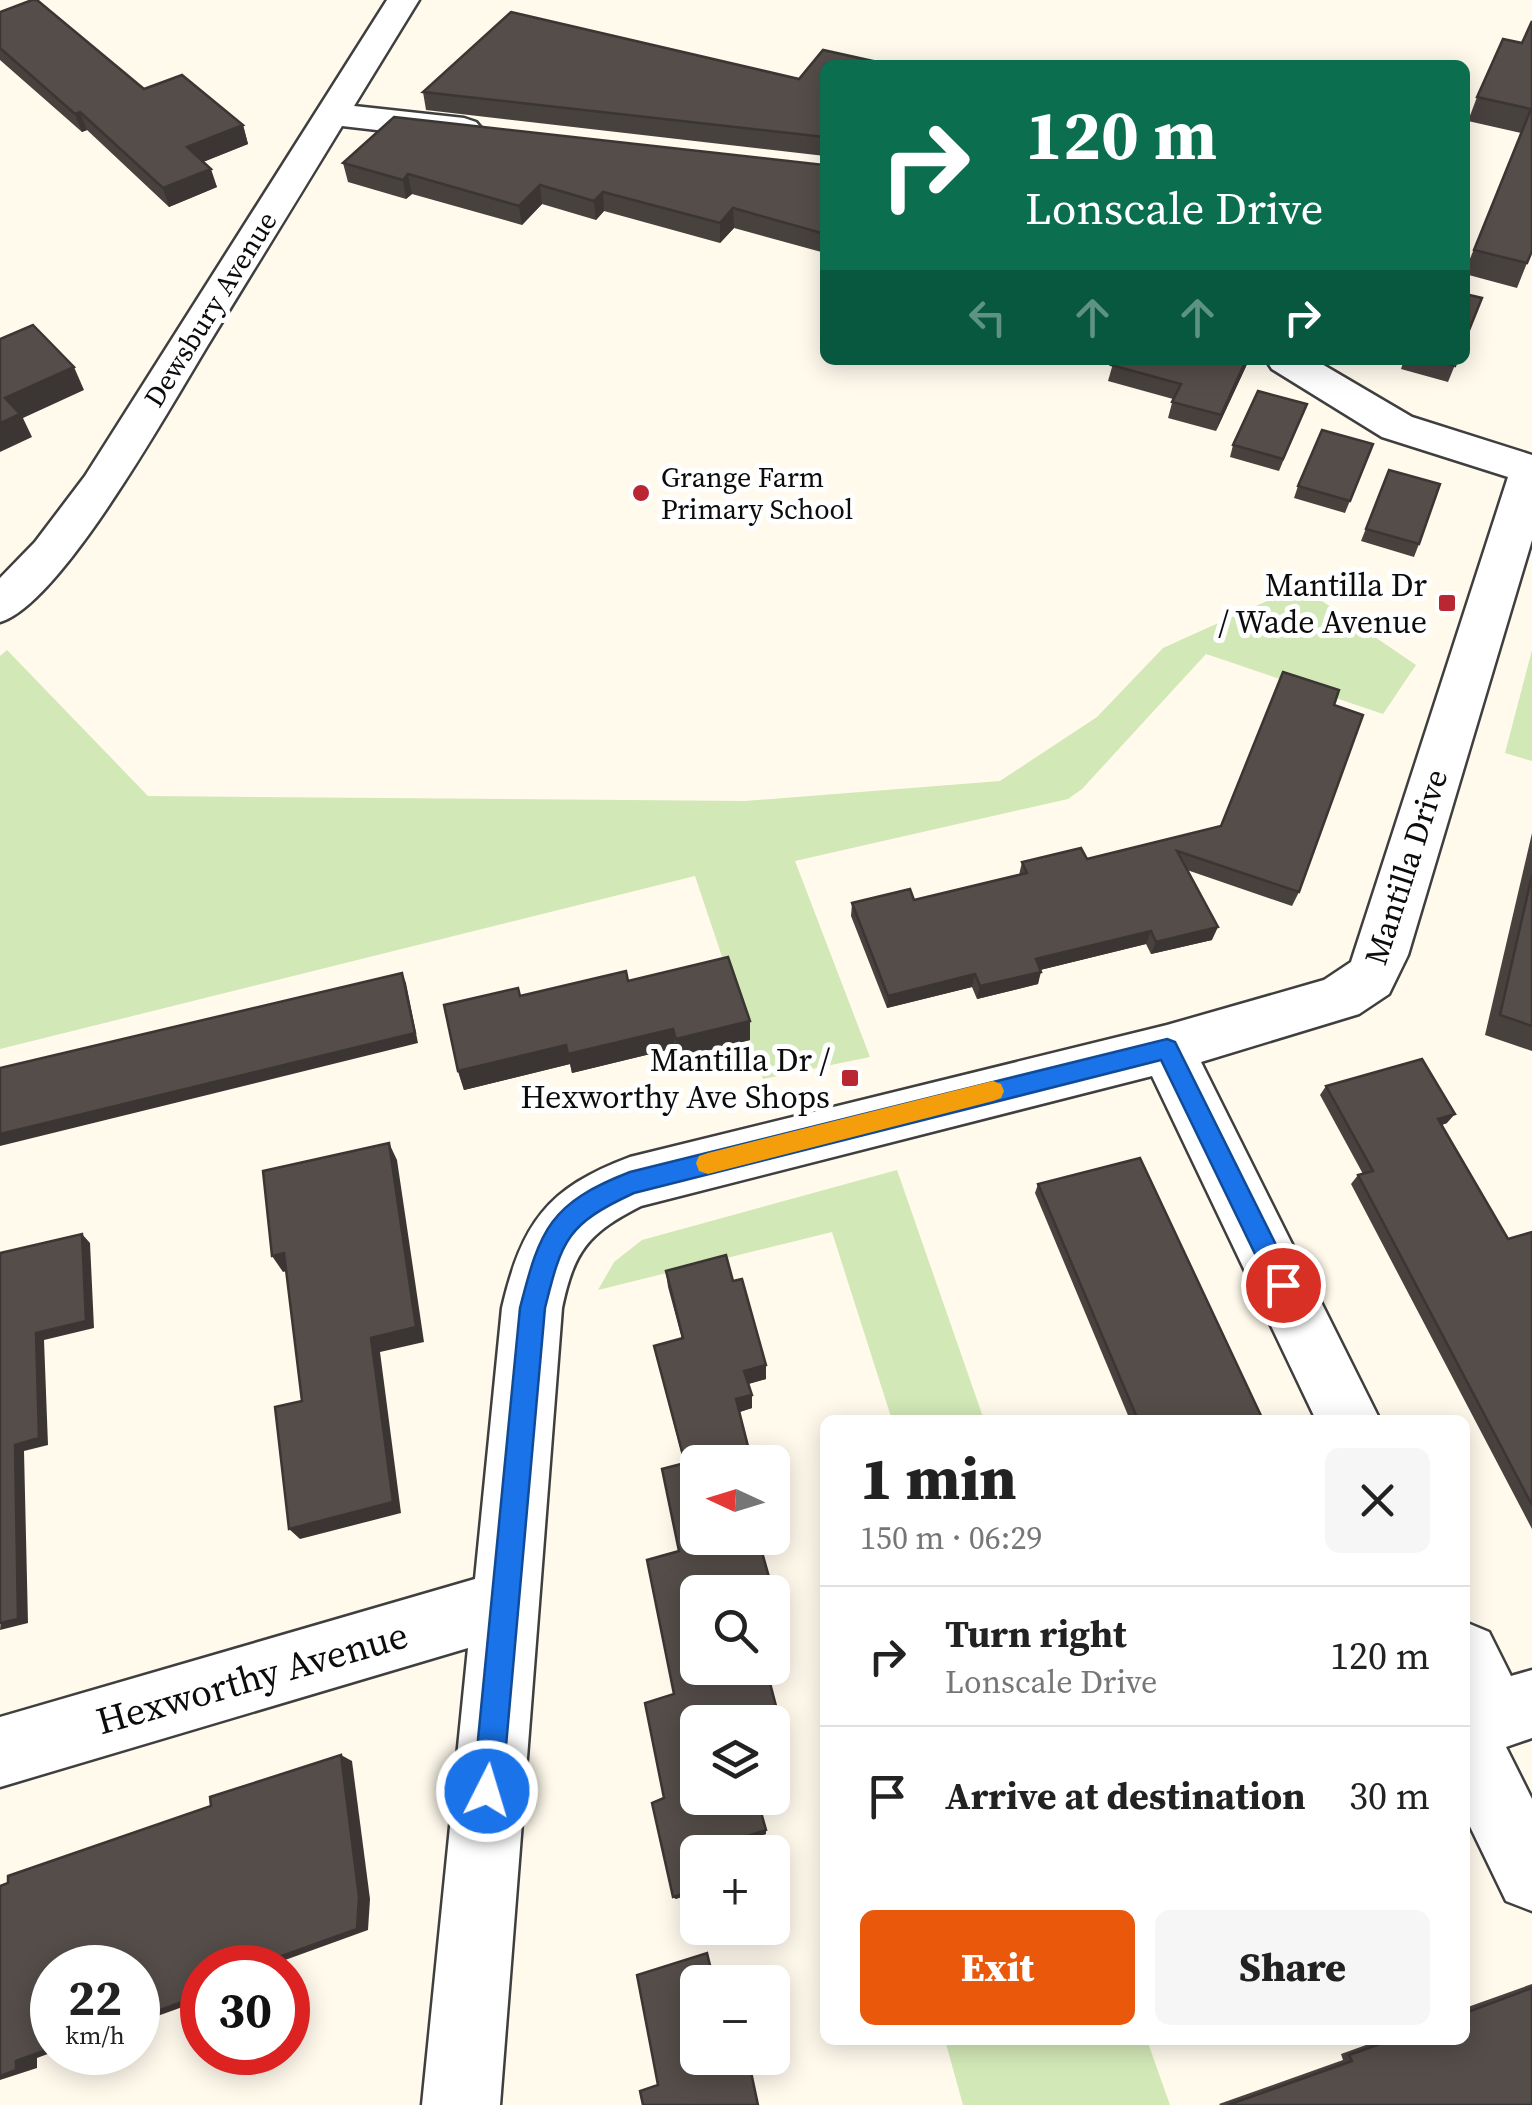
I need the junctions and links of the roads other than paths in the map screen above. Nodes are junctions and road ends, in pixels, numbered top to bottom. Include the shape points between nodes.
1 (402, 0) edge
2 (332, 114) junction
3 (497, 133) edge
4 (1294, 365) edge
5 (1532, 469) edge
6 (0, 606) edge
7 (1167, 1048) junction
8 (1347, 1415) edge
9 (503, 1604) junction
10 (1484, 1708) edge
11 (0, 1752) edge
12 (1532, 1875) edge
13 (446, 2100) edge

1 - 2 street, Dewsbury Avenue
2 - 3 street
2 - 6 street, Dewsbury Avenue via 100,486 51,553
4 - 5 street via 1397,428
5 - 7 street, Mantilla Drive via 1370,978 1340,998
7 - 8 street
7 - 9 street, Mantilla Drive via 630,1183 566,1220 547,1250 532,1308
9 - 11 street, Hexworthy Avenue
9 - 13 street, Mantilla Drive
10 - 12 street

